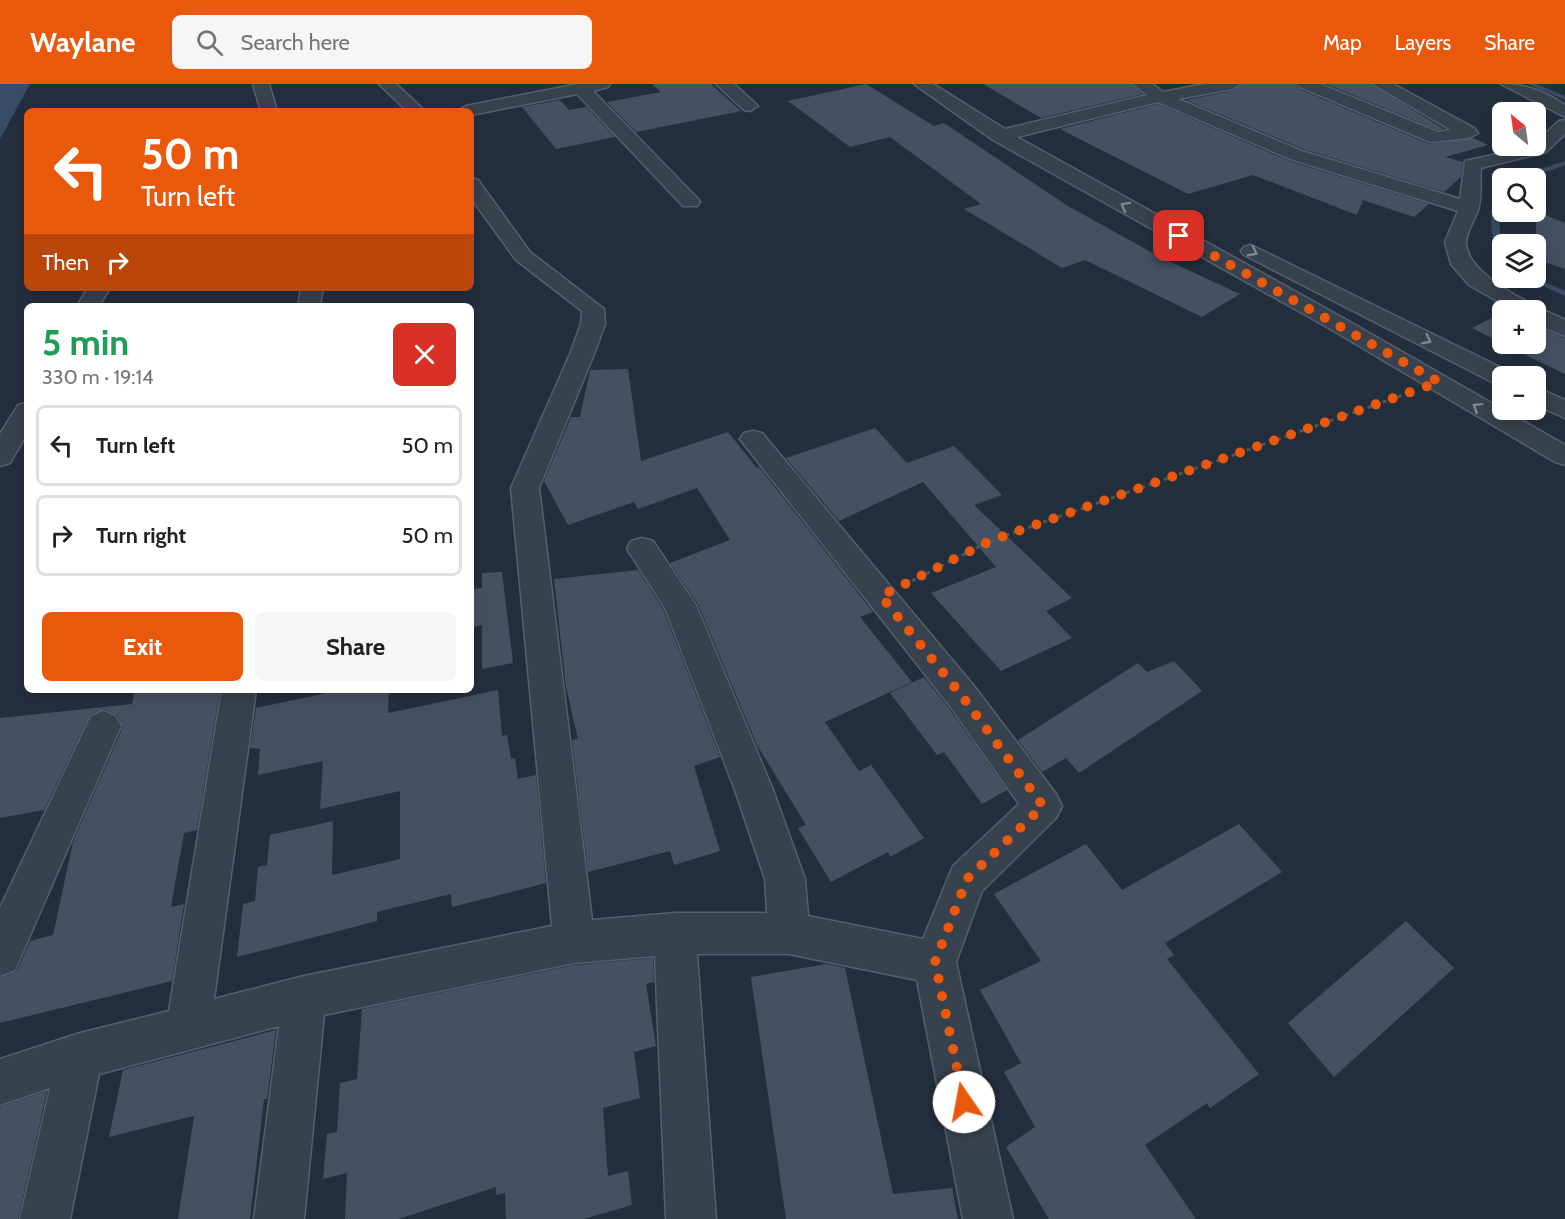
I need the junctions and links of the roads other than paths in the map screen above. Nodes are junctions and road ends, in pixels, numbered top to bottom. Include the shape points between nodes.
1 (261, 84) edge
2 (387, 84) edge
3 (604, 84) edge
4 (724, 84) edge
5 (922, 84) edge
6 (944, 84) edge
7 (1141, 84) edge
8 (1232, 84) edge
9 (1306, 84) edge
10 (1381, 84) edge
11 (1509, 84) edge
12 (574, 87) edge
13 (1160, 97) junction
14 (750, 106) dead end
15 (268, 108) edge
16 (414, 108) edge
17 (474, 109) edge
18 (1565, 112) edge
19 (1565, 125) edge
20 (1026, 129) junction
21 (1468, 132) junction
22 (999, 136) junction
23 (1492, 145) edge
24 (1553, 151) edge
25 (1503, 156) edge
26 (1088, 163) dead end
27 (474, 188) edge
28 (690, 202) dead end
29 (1469, 208) junction
30 (1232, 241) dead end
31 (1511, 300) edge
32 (1546, 320) edge
33 (1565, 329) edge
34 (1492, 372) edge
35 (1546, 400) edge
36 (1565, 410) edge
37 (24, 416) edge
38 (753, 439) dead end
39 (1565, 456) edge
40 (0, 457) edge
41 (642, 549) dead end
42 (239, 693) edge
43 (103, 726) dead end
44 (789, 933) junction
45 (675, 934) junction
46 (574, 942) junction
47 (0, 955) edge
48 (935, 962) junction
49 (304, 998) junction
50 (188, 1028) junction
51 (80, 1056) junction
52 (0, 1083) edge
53 (45, 1219) edge
54 (279, 1219) edge
55 (692, 1219) edge
56 (988, 1219) edge

1 - 15 street
2 - 16 street
3 - 12 street
4 - 14 street
5 - 22 street
6 - 20 street
7 - 13 street
8 - 13 street
9 - 21 street via 1436,138
10 - 21 street
11 - 18 street
12 - 17 street
12 - 28 street
13 - 20 street
13 - 29 street via 1296,155
19 - 24 street
20 - 22 street
20 - 26 street
21 - 23 street
39 -> 22 street
25 - 29 street via 1472,165
27 - 46 street via 523,256 593,309 593,324 582,354 525,488
29 - 31 street via 1455,242 1459,259 1477,280
30 -> 34 street
32 - 33 street
35 - 36 street
37 - 40 street
38 - 48 street via 962,696 1043,806 967,879
41 - 44 street via 680,605 754,790 785,879
42 - 50 street
43 - 47 street
44 - 45 street
44 - 48 street
45 - 46 street
45 - 55 street
46 - 49 street
48 - 56 street
49 - 50 street
49 - 54 street
50 - 51 street
51 - 52 street
51 - 53 street

